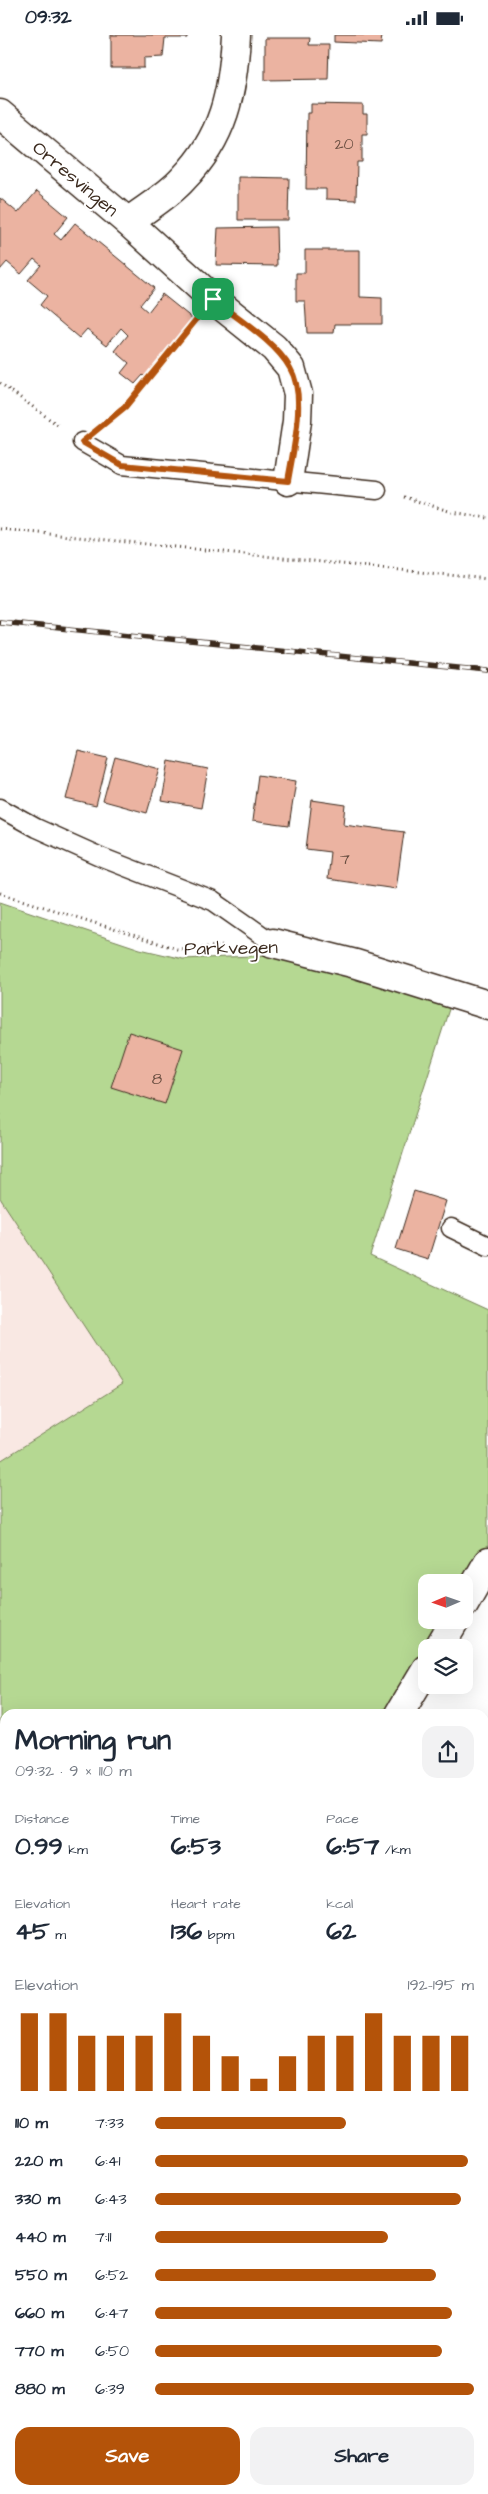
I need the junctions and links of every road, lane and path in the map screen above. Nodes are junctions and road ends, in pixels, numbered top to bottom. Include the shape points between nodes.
1 (236, 35) edge
2 (0, 114) edge
3 (128, 222) junction
4 (213, 299) junction
5 (0, 383) edge
6 (82, 442) junction
7 (288, 481) junction
8 (377, 489) joint
9 (488, 518) edge
10 (0, 529) edge
11 (488, 579) edge
12 (0, 809) edge
13 (1, 894) edge
14 (273, 943) junction
15 (488, 1005) edge
16 (451, 1228) dead end
17 (488, 1246) edge
18 (488, 1563) edge
19 (473, 1589) edge
20 (418, 1682) edge
21 (402, 1709) edge

1 - 3 street, Orresvingen via 230,98 212,143 183,180
2 - 3 street, Orresvingen
3 - 4 street, Orresvingen
4 - 6 path via 125,407
4 - 7 street, Orresvingen via 274,348 291,368 298,395
5 - 6 path
6 - 7 lane via 122,465
7 - 8 lane
8 - 9 path via 452,512
10 - 11 path
12 - 14 lane via 103,858 213,901
13 - 14 path, Parkvegen via 177,949
14 - 15 street, Parkvegen via 356,964
16 - 17 lane
18 - 19 street
20 - 21 street

